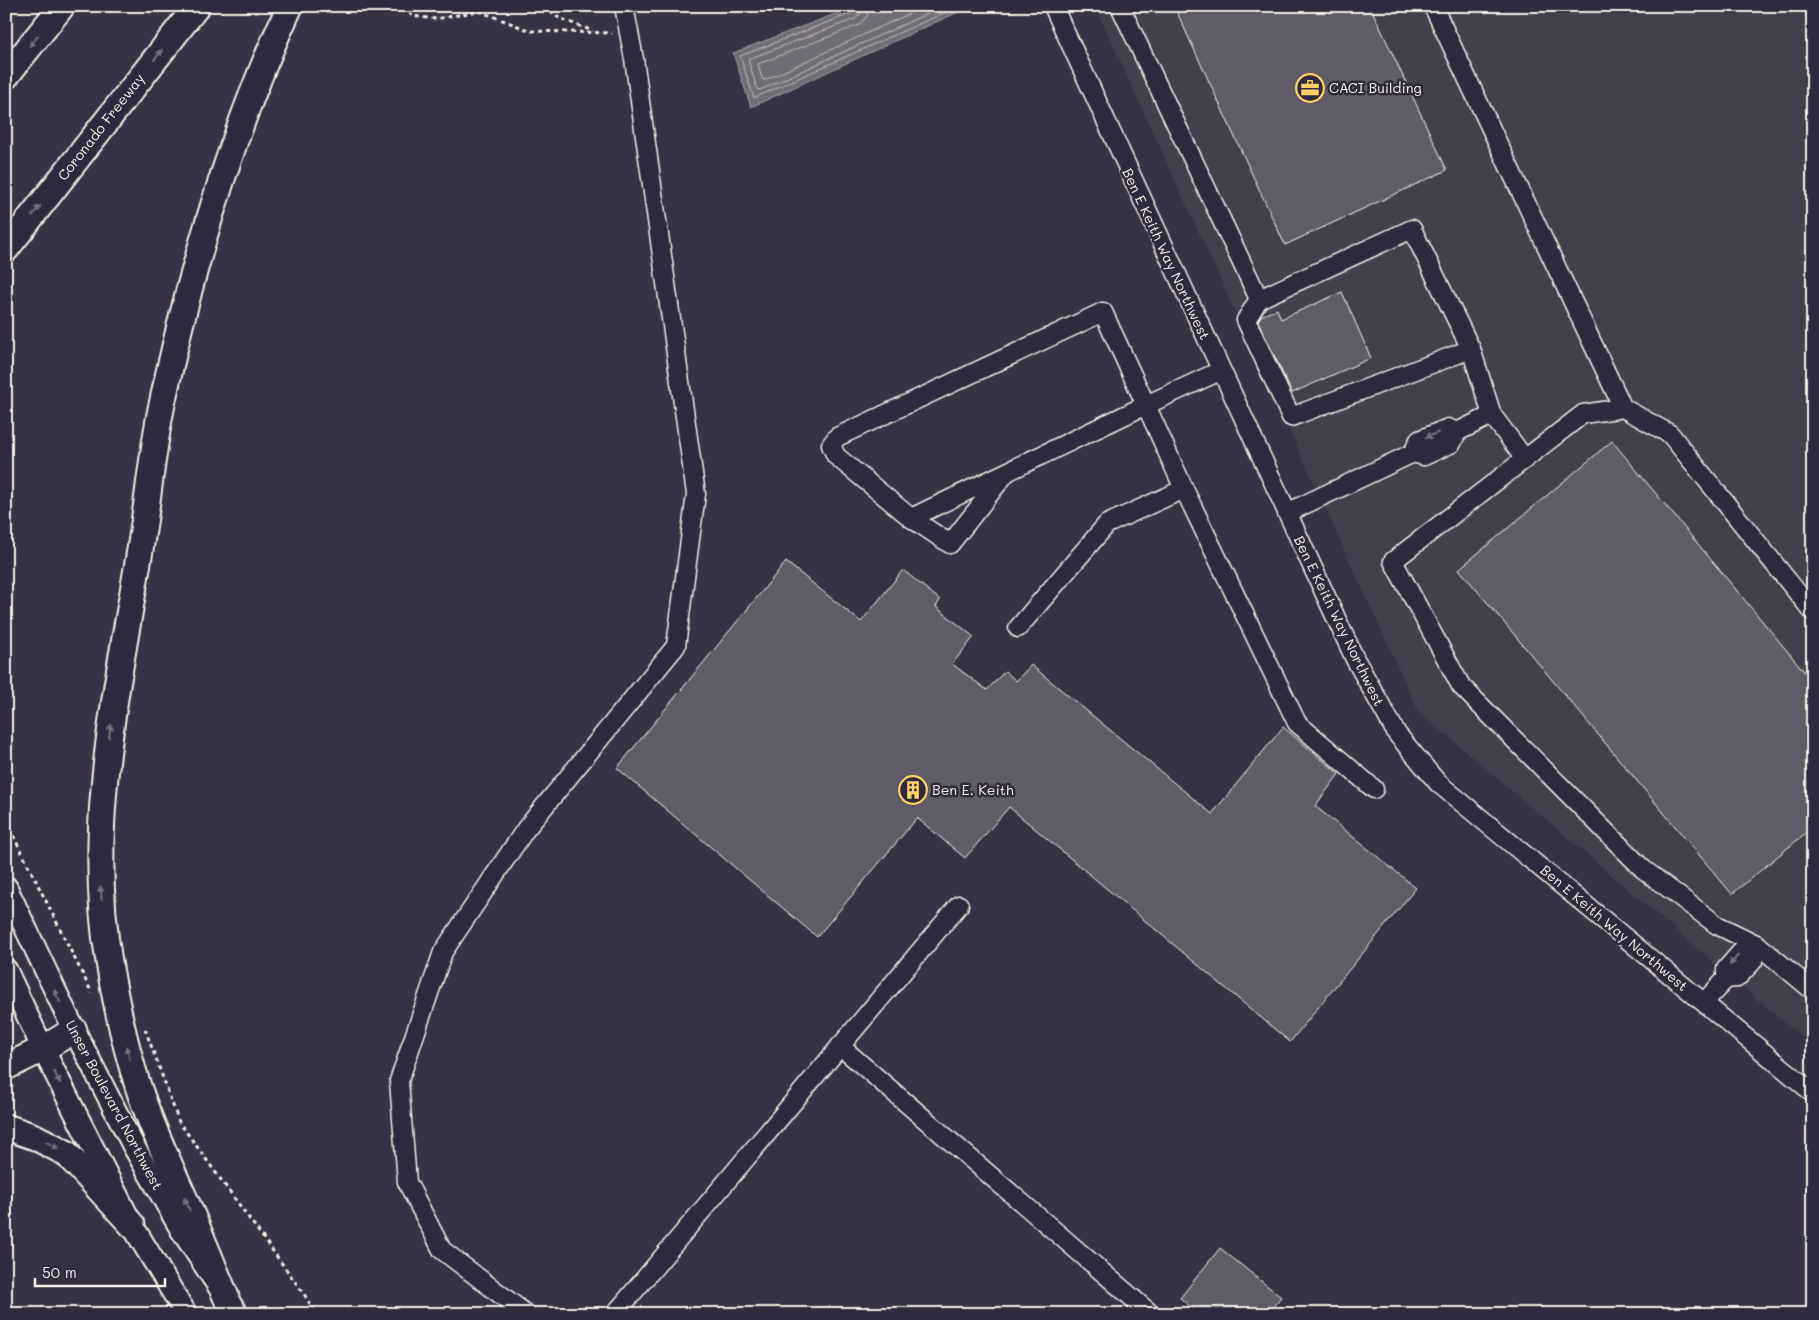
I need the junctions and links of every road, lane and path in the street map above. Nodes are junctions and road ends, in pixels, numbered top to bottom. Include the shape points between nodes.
1 (62, 6) edge
2 (197, 6) edge
3 (290, 6) edge
4 (405, 6) edge
5 (543, 6) edge
6 (1053, 6) edge
7 (1120, 6) edge
8 (1433, 6) edge
9 (628, 9) edge
10 (6, 76) edge
11 (6, 249) edge
12 (1260, 300) junction
13 (1470, 349) junction
14 (1220, 370) junction
15 (1146, 405) junction
16 (1623, 408) junction
17 (1492, 415) junction
18 (1525, 459) junction
19 (1009, 470) junction
20 (1184, 489) junction
21 (1287, 513) junction
22 (911, 518) junction
23 (1813, 612) edge
24 (1018, 628) dead end
25 (1374, 789) dead end
26 (6, 821) edge
27 (6, 887) edge
28 (959, 905) dead end
29 (1755, 948) junction
30 (6, 970) edge
31 (1813, 988) edge
32 (95, 999) dead end
33 (1704, 1002) junction
34 (143, 1022) dead end
35 (74, 1030) junction
36 (840, 1046) junction
37 (43, 1050) junction
38 (6, 1068) edge
39 (1813, 1093) edge
40 (6, 1127) edge
41 (132, 1225) junction
42 (232, 1305) edge
43 (186, 1314) edge
44 (316, 1314) edge
45 (526, 1314) edge
46 (615, 1314) edge
47 (1151, 1314) edge

1 -> 10 highway
11 -> 2 highway, Coronado Freeway
42 -> 3 highway via 154,1130 121,1026 108,959 100,886 100,821 108,744 160,412 186,296 214,199 239,129
4 - 5 path via 412,16 436,19 479,11 531,31 596,32 560,18
6 - 14 street, Ben E Keith Way Northwest
7 - 12 street
8 - 16 street
9 - 45 street via 696,494 676,646 526,830 443,952 399,1081 407,1182 442,1250
12 - 13 street via 1412,229
12 - 13 street via 1246,320 1291,417
13 - 17 street
14 - 15 street
14 - 21 street, Ben E Keith Way Northwest
15 - 19 street
15 - 20 street
15 - 22 street via 1103,312 837,437 831,446 836,456
16 - 18 street via 1583,414
16 - 23 street via 1670,434
17 - 18 street
17 - 21 street via 1457,432 1452,443 1424,456 1413,453
18 - 29 street via 1393,561 1461,686 1643,869
19 - 22 street
19 - 22 street via 950,544
20 - 24 street via 1107,524
20 - 25 street via 1297,723
21 - 33 street, Ben E Keith Way Northwest via 1381,709 1415,758 1438,783
26 - 32 path
35 -> 27 main road, Unser Boulevard Northwest
28 - 36 street
29 - 31 street
29 - 33 street via 1753,961 1737,978 1726,979
30 - 37 main road
33 - 39 street, Ben E Keith Way Northwest
34 - 44 path via 179,1122
35 - 37 highway
35 - 42 main road, Unser Boulevard Northwest via 167,1205
36 - 46 street
36 - 47 street
37 - 38 highway
37 -> 41 main road
40 -> 41 highway via 66,1152
41 - 43 main road

